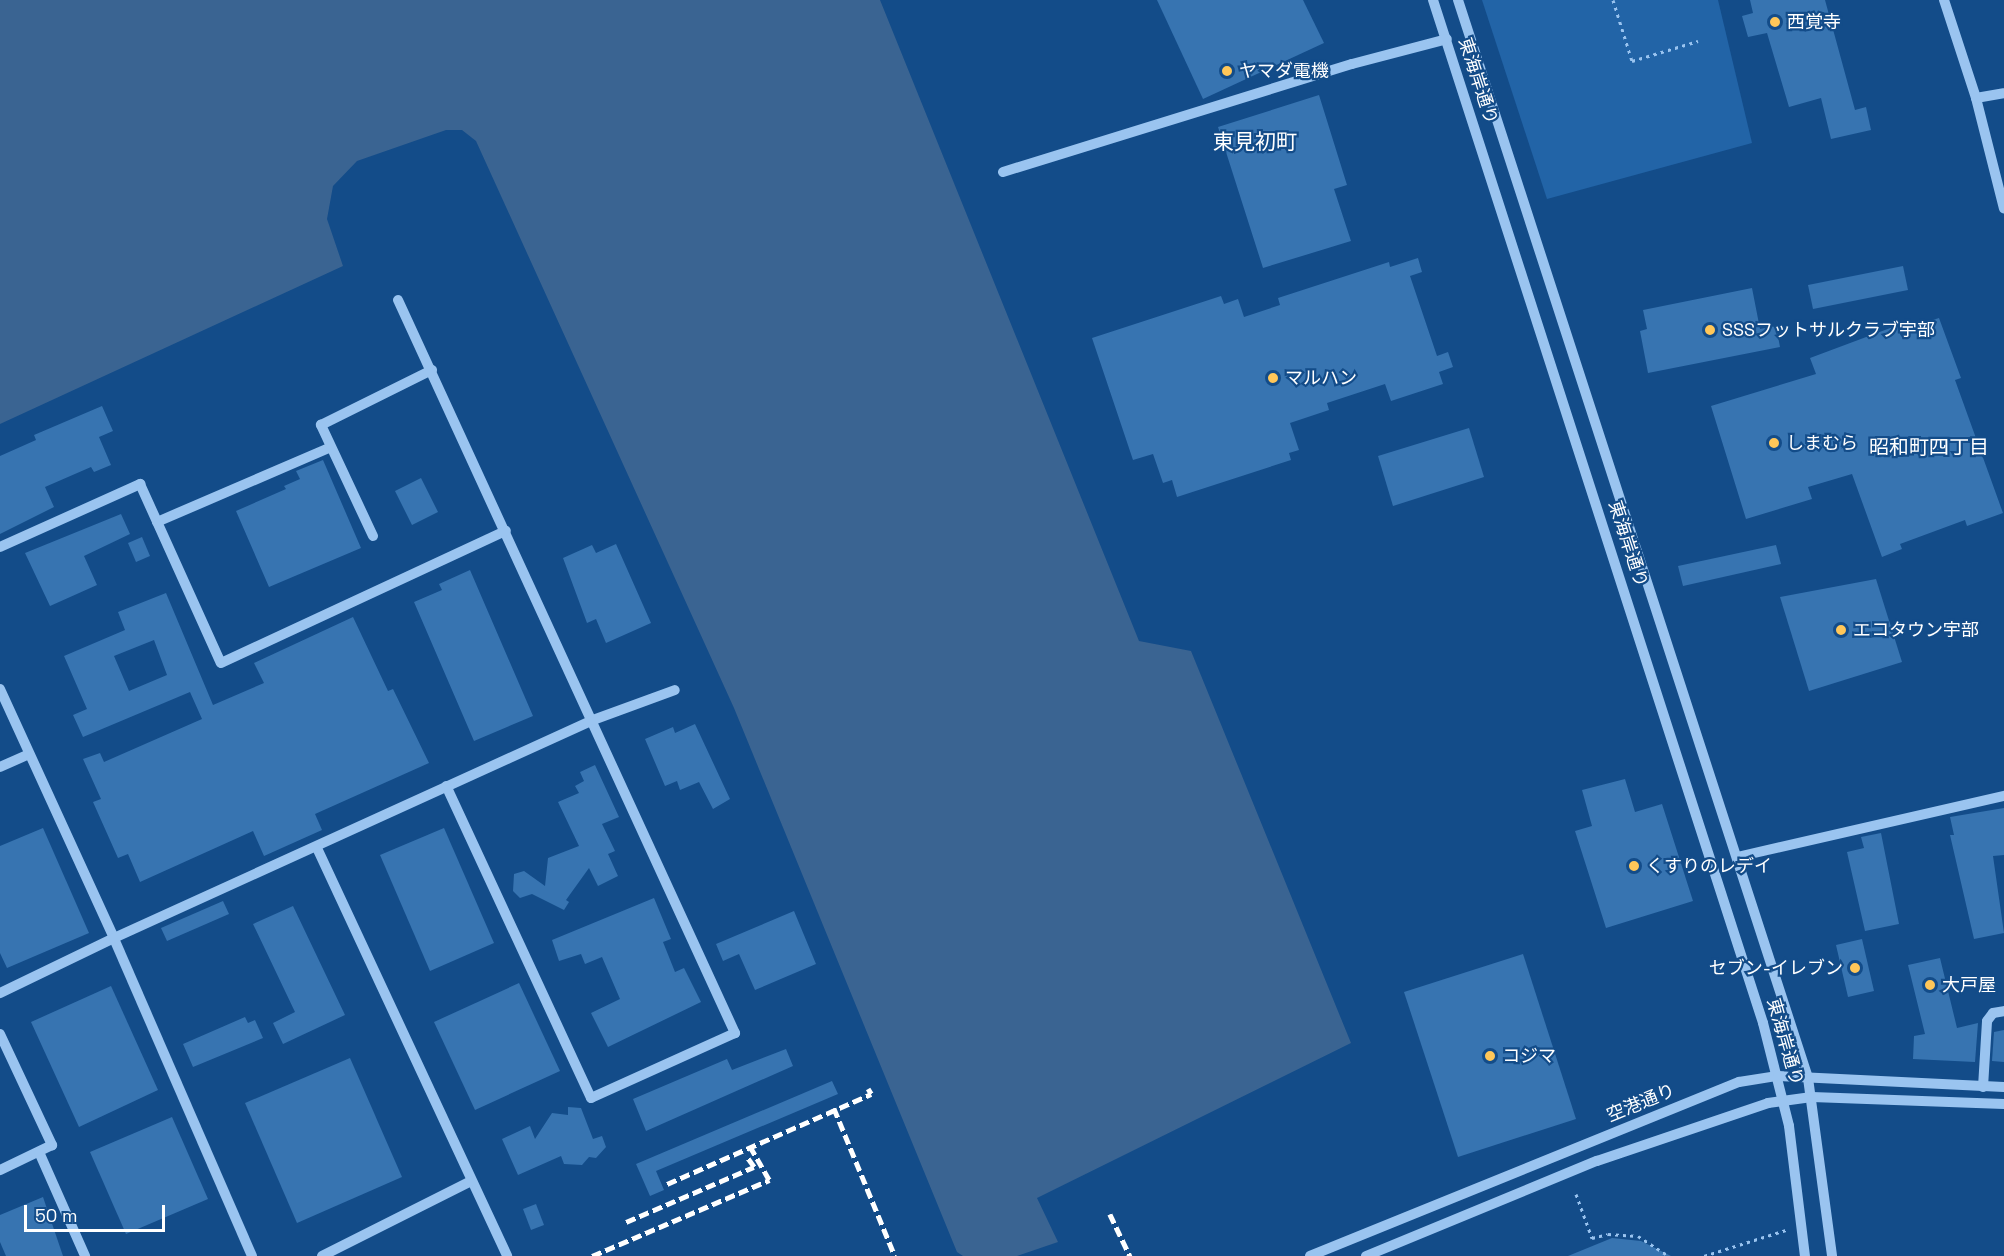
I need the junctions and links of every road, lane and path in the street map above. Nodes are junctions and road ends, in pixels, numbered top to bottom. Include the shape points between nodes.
1 (1433, 0) edge
2 (1458, 0) edge
3 (1613, 0) edge
4 (1944, 0) edge
5 (1447, 39) junction
6 (1698, 41) dead end
7 (2004, 93) edge
8 (1976, 98) junction
9 (1004, 172) dead end
10 (2004, 209) edge
11 (398, 300) dead end
12 (432, 370) junction
13 (331, 447) junction
14 (157, 522) junction
15 (506, 531) junction
16 (373, 536) dead end
17 (0, 547) edge
18 (0, 689) edge
19 (675, 690) dead end
20 (593, 720) junction
21 (29, 754) junction
22 (0, 767) edge
23 (446, 786) junction
24 (2004, 796) edge
25 (317, 848) junction
26 (1737, 857) junction
27 (114, 938) junction
28 (0, 993) edge
29 (2004, 1011) edge
30 (0, 1034) edge
31 (1779, 1076) junction
32 (1808, 1078) junction
33 (1983, 1087) junction
34 (2004, 1088) edge
35 (1812, 1097) junction
36 (1784, 1100) junction
37 (2004, 1104) edge
38 (39, 1152) junction
39 (0, 1170) edge
40 (471, 1181) junction
41 (1576, 1194) dead end
42 (1786, 1230) dead end
43 (85, 1256) edge
44 (252, 1256) edge
45 (322, 1256) edge
46 (507, 1256) edge
47 (1310, 1256) edge
48 (1366, 1256) edge
49 (1669, 1256) edge
50 (1704, 1256) edge
51 (1805, 1256) edge
52 (1832, 1256) edge

1 - 5 street, 東海岸通り
2 - 26 street, 東海岸通り
3 - 6 path via 1632,61
4 - 8 street
5 - 9 street via 1352,64
5 - 31 street, 東海岸通り
7 - 8 street
8 - 10 street
11 - 12 street
12 - 13 street via 321,425
12 - 15 street
13 - 14 street
13 - 16 street
14 - 15 street via 221,663
14 - 17 street via 140,484
15 - 20 street
18 - 21 street
19 - 20 street
20 - 23 street
20 - 23 street via 735,1034 591,1098
21 - 22 street
21 - 27 street
23 - 25 street
24 - 26 street
25 - 27 street
25 - 40 street
26 - 32 street, 東海岸通り
27 - 28 street
27 - 44 street
29 - 33 street via 1987,1021
30 - 38 street via 52,1146
31 - 32 street, 空港通り
31 - 36 street, 東海岸通り
31 - 47 street, 空港通り via 1739,1082
32 - 33 street, 空港通り
32 - 35 street, 東海岸通り
33 - 34 street, 空港通り
35 - 36 street
35 - 37 street
35 - 52 street, 東海岸通り
36 - 48 street via 1747,1108 1597,1161
36 - 51 street, 東海岸通り
38 - 39 street
38 - 43 street
40 - 45 street
40 - 46 street
41 - 49 path via 1592,1238 1608,1234 1638,1236
42 - 50 path

